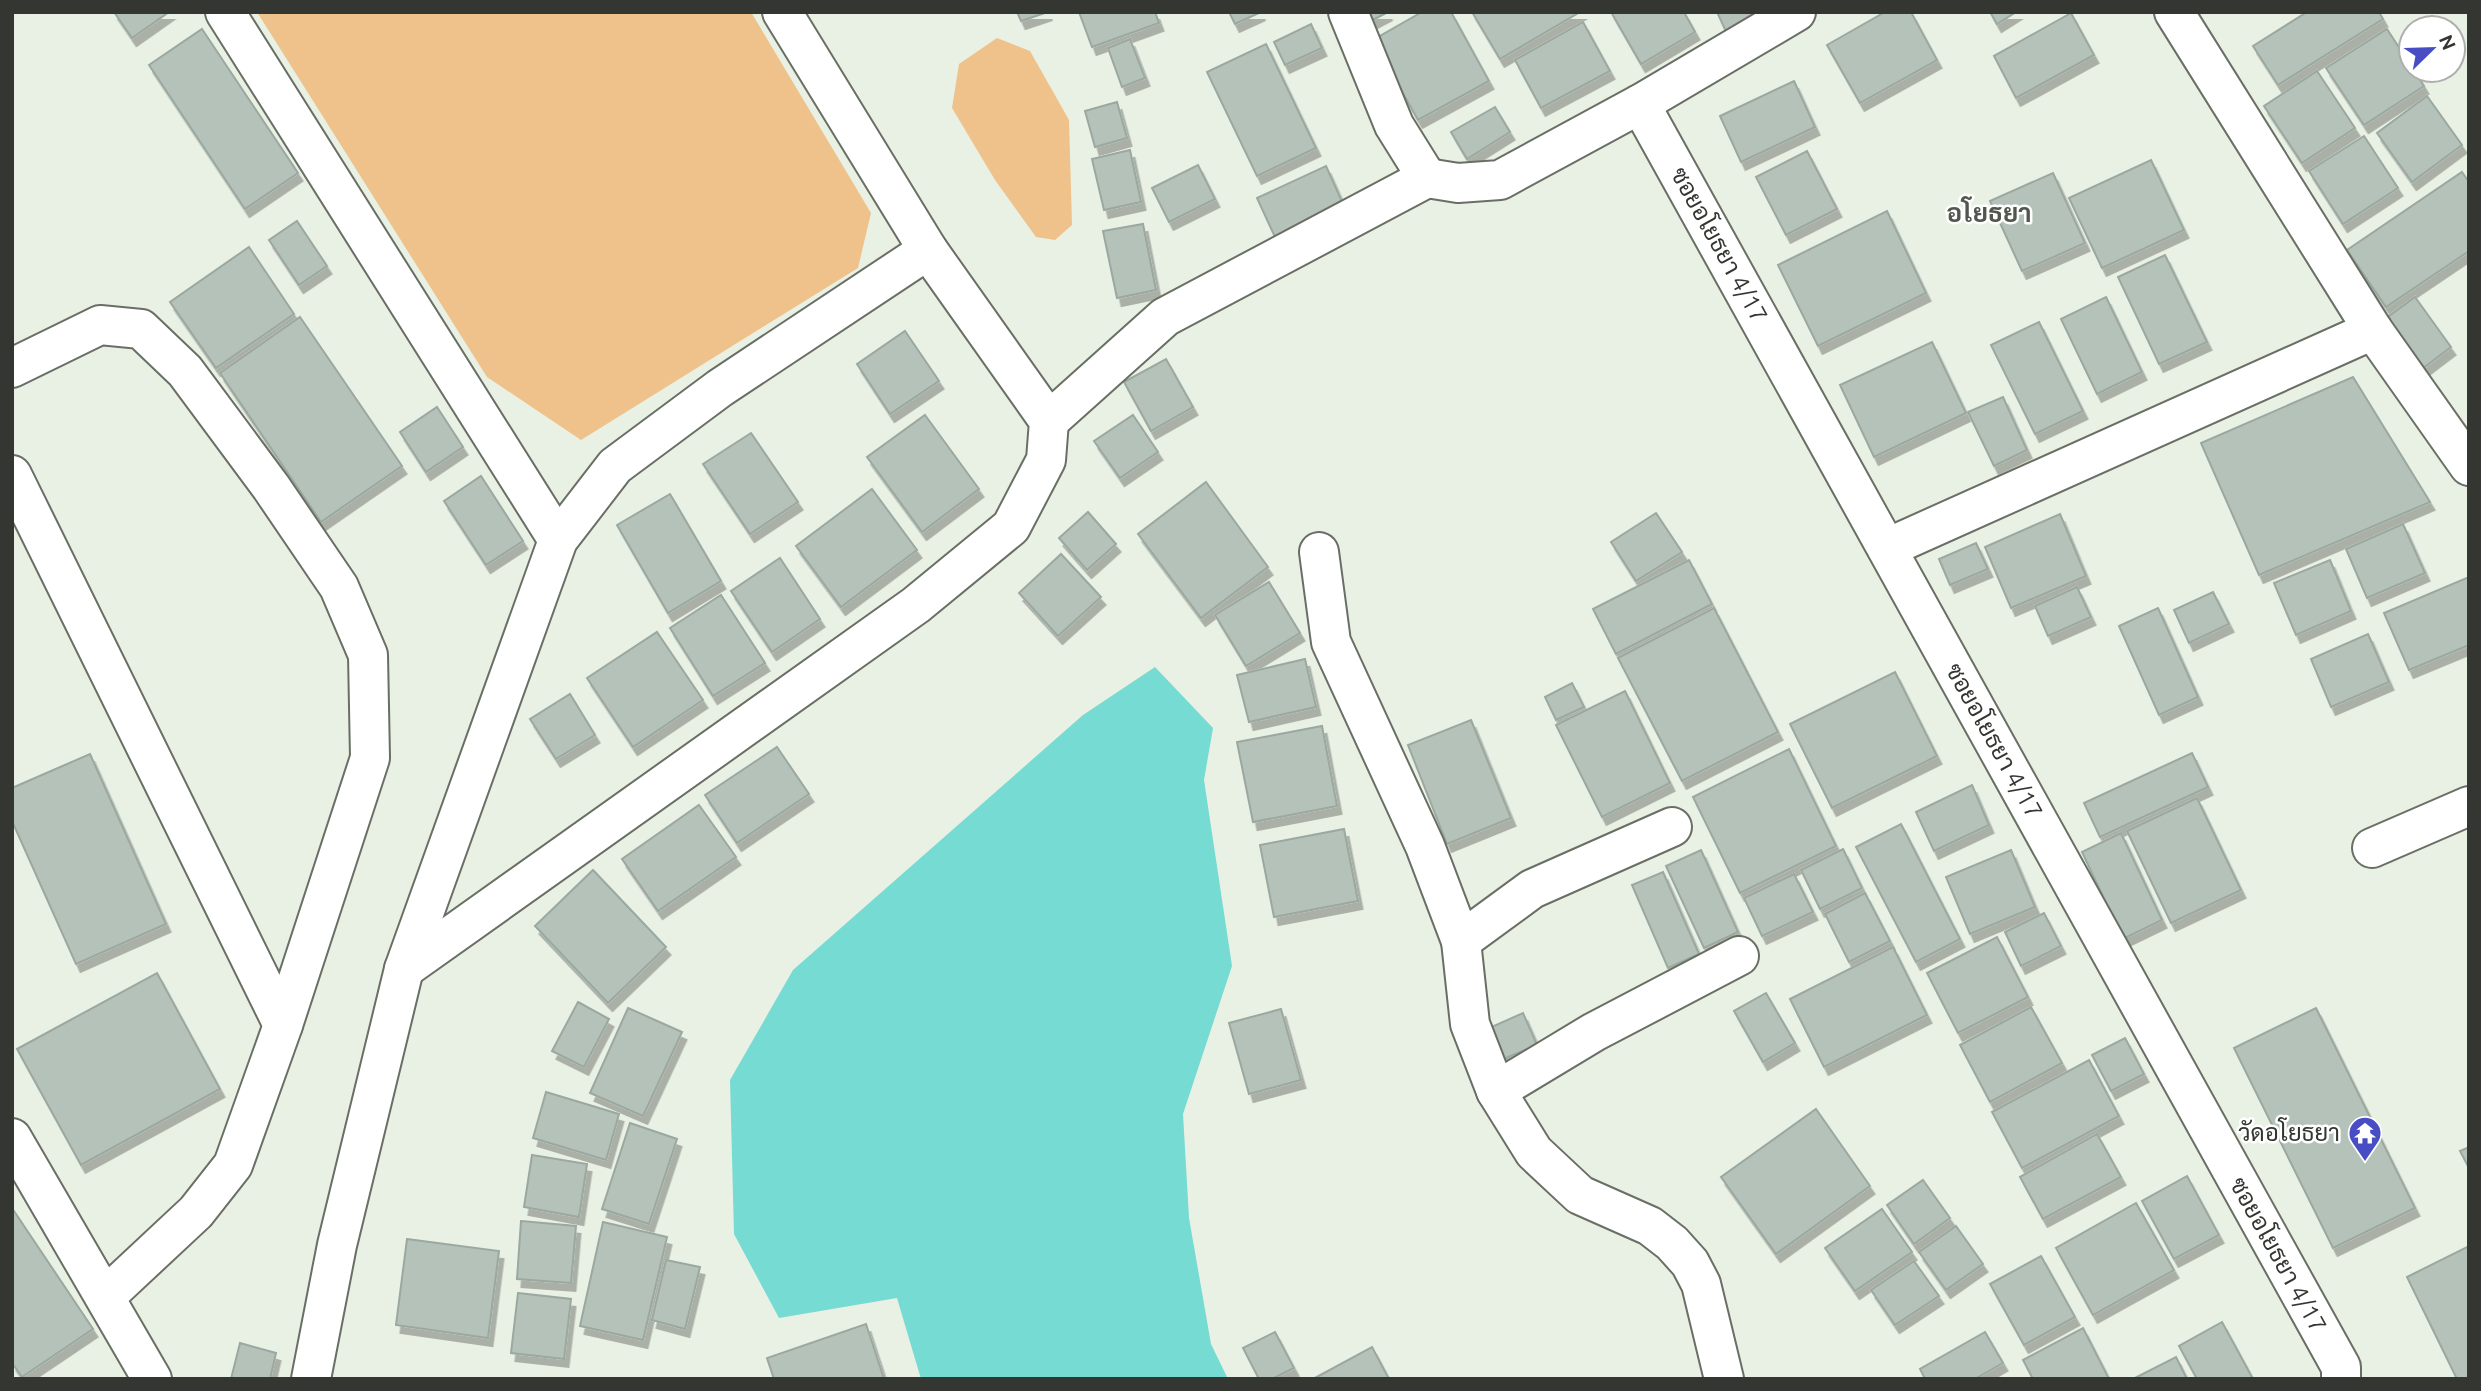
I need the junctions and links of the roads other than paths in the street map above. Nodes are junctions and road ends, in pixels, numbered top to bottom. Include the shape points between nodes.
1 (225, 12) edge
2 (782, 12) edge
3 (1348, 12) edge
4 (1796, 12) edge
5 (2174, 12) edge
6 (1640, 104) junction
7 (1427, 178) junction
8 (928, 250) junction
9 (2373, 330) junction
10 (12, 368) edge
11 (1049, 421) junction
12 (2463, 449) edge
13 (12, 475) edge
14 (558, 540) junction
15 (1887, 548) junction
16 (1319, 552) dead end
17 (2469, 806) edge
18 (1672, 827) dead end
19 (2372, 848) dead end
20 (1461, 941) junction
21 (1739, 956) dead end
22 (404, 969) junction
23 (284, 1025) junction
24 (1496, 1091) junction
25 (12, 1138) edge
26 (105, 1297) junction
27 (152, 1379) edge
28 (312, 1379) edge
29 (1724, 1379) edge
30 (2341, 1379) edge

1 - 14 street
2 - 8 street
3 - 7 street via 1394,125
4 - 6 street
5 - 9 street
6 - 7 street via 1500,180 1458,183
6 - 15 street, ซอยอโยธยา 4/17
7 - 11 street via 1165,317
8 - 11 street
8 - 14 street via 720,388 615,466
9 - 12 street
9 - 15 street
10 - 23 street via 100,325 141,328 185,372 271,487 339,587 368,655 370,758
11 - 22 street via 1045,460 1011,527 916,605
13 - 23 street
14 - 22 street
15 - 30 street, ซอยอโยธยา 4/17 via 2341,1367
16 - 20 street via 1331,642 1425,846
17 - 19 street
18 - 20 street via 1532,888
20 - 24 street via 1471,1024
21 - 24 street via 1594,1032
22 - 28 street via 337,1244
23 - 26 street via 233,1165 196,1212
24 - 29 street via 1534,1152 1580,1195 1650,1226 1690,1263 1701,1284
25 - 26 street
26 - 27 street

